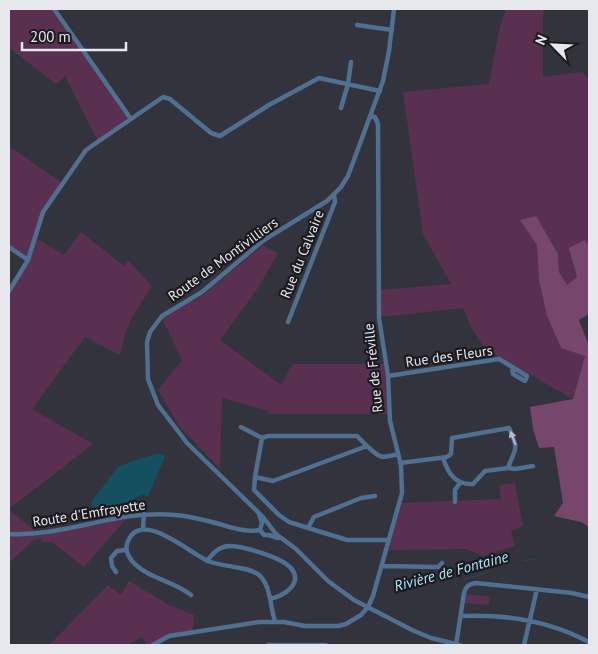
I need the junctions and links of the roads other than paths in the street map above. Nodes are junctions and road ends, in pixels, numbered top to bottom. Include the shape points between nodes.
1 (54, 9) edge
2 (394, 9) edge
3 (357, 25) dead end
4 (392, 30) junction
5 (351, 62) dead end
6 (348, 84) junction
7 (380, 91) junction
8 (341, 108) dead end
9 (370, 117) junction
10 (131, 118) junction
11 (334, 195) junction
12 (9, 247) edge
13 (28, 260) junction
14 (9, 291) edge
15 (379, 318) junction
16 (386, 318) dead end
17 (288, 322) dead end
18 (512, 368) dead end
19 (388, 376) junction
20 (241, 427) dead end
21 (262, 438) junction
22 (367, 446) junction
23 (398, 454) junction
24 (443, 458) junction
25 (400, 463) junction
26 (533, 466) dead end
27 (508, 468) junction
28 (255, 476) junction
29 (460, 483) junction
30 (375, 496) dead end
31 (455, 502) dead end
32 (257, 511) junction
33 (144, 514) junction
34 (268, 524) junction
35 (261, 528) junction
36 (308, 528) junction
37 (143, 530) junction
38 (272, 530) junction
39 (9, 534) edge
40 (269, 535) junction
41 (389, 540) junction
42 (288, 543) junction
43 (126, 550) junction
44 (208, 561) junction
45 (442, 563) dead end
46 (382, 566) junction
47 (116, 572) dead end
48 (537, 589) junction
49 (191, 595) dead end
50 (589, 597) edge
51 (270, 599) junction
52 (368, 607) junction
53 (461, 616) junction
54 (275, 621) junction
55 (530, 621) junction
56 (589, 642) edge
57 (153, 645) edge
58 (268, 645) edge
59 (311, 645) edge
60 (326, 645) edge
61 (457, 645) edge
62 (524, 645) edge

1 - 10 street
2 - 4 street, Route de Montivilliers
3 - 4 street
4 - 7 street, Route de Montivilliers
5 - 6 street
6 - 7 street
6 - 8 street
6 - 10 street via 319,78 220,136 211,133 167,97
7 - 9 street, Route de Montivilliers
9 - 11 street, Route de Montivilliers via 348,176
9 - 15 street, Rue de Fréville via 376,120
10 - 13 street via 86,150 44,212
11 - 17 street, Rue du Calvaire via 335,202
11 - 32 street, Route de Montivilliers via 264,240 202,292 162,316 147,342 148,379 166,417 187,443
12 - 13 street
13 - 14 street
15 - 16 street
15 - 19 street, Rue de Fréville
18 - 19 street, Rue des Fleurs via 499,360
19 - 23 street, Rue de Fréville via 389,413
20 - 21 street
21 - 22 street via 357,436
21 - 28 street
22 - 23 street via 380,458
22 - 28 street via 274,481
23 - 25 street, Rue de Fréville
24 - 25 street
27 -> 24 street via 517,450 510,428 452,438 451,454
24 - 29 street via 448,473
25 - 41 street, Rue de Fréville via 402,494
26 - 27 street
27 - 29 street via 485,471 473,484
28 - 36 street via 254,490 279,515
29 - 31 street via 455,490
30 - 36 street via 361,498 314,517
32 - 34 street, Route de Montivilliers
32 - 35 street, Route de Montivilliers
33 - 35 street, Route d'Emfrayette via 188,517 249,531
33 - 37 street
33 - 39 street, Route d'Emfrayette via 39,533
34 - 35 street
34 - 38 street, Route de Montivilliers
35 - 40 street via 264,535
36 - 41 street via 347,540
37 - 43 street via 131,537
37 - 44 street via 166,535
38 - 40 street
38 - 42 street, Route de Montivilliers
40 - 42 street
41 - 46 street, Rue de Fréville
42 - 52 street, Route de Montivilliers via 334,586
43 - 47 street via 118,551 111,558
43 - 49 street via 131,560 144,571 174,583
44 - 51 street via 257,573 265,581
44 - 51 street via 211,554 228,546 248,549 281,561 292,570 294,584 286,593
45 - 46 street via 438,567
46 - 52 street, Rue de Fréville
48 - 50 street
48 - 53 street via 471,584 466,588
48 - 55 street
51 - 54 street
52 - 54 street via 361,615 338,626 305,626
52 - 61 street, Route de Montivilliers via 422,635
53 - 55 street
53 - 61 street
54 - 57 street via 169,636
55 - 56 street
55 - 62 street
58 - 59 street
59 - 60 street

